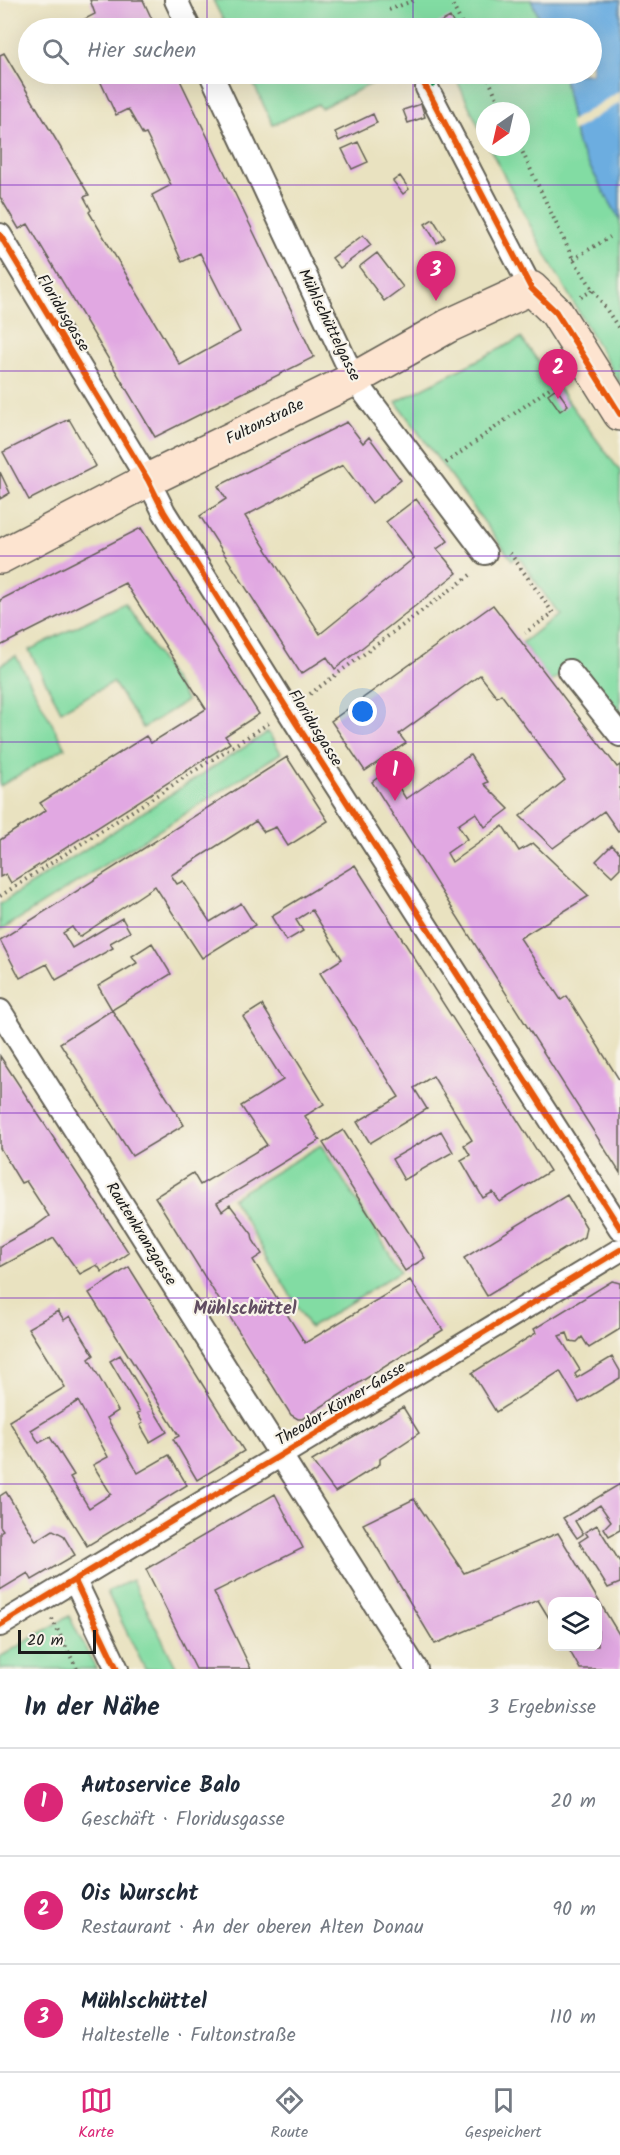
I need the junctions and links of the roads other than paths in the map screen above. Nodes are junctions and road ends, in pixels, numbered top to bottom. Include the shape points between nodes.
1 (176, 0) edge
2 (184, 18) edge
3 (216, 84) edge
4 (427, 88) dead end
5 (0, 235) edge
6 (531, 288) junction
7 (354, 379) junction
8 (620, 414) edge
9 (148, 480) junction
10 (488, 556) road end
11 (0, 557) edge
12 (569, 670) dead end
13 (620, 735) edge
14 (0, 1011) edge
15 (620, 1228) edge
16 (620, 1250) edge
17 (282, 1456) junction
18 (75, 1581) junction
19 (0, 1625) edge
20 (117, 1669) edge
21 (416, 1669) edge

1 - 2 street
3 - 7 street, Mühlschüttelgasse
4 - 6 street
5 - 9 street, Floridusgasse
6 - 7 street, Fultonstraße via 448,326
6 - 8 street via 556,312
7 - 9 street, Fultonstraße
7 - 10 street, Mühlschüttelgasse
9 - 11 street, Fultonstraße
9 - 15 street, Floridusgasse via 296,723
12 - 13 street
14 - 17 street, Rautenkranzgasse
16 - 17 street, Theodor-Körner-Gasse
17 - 18 street, Theodor-Körner-Gasse
17 - 21 street, Rautenkranzgasse
18 - 19 street, Theodor-Körner-Gasse
18 - 20 street

